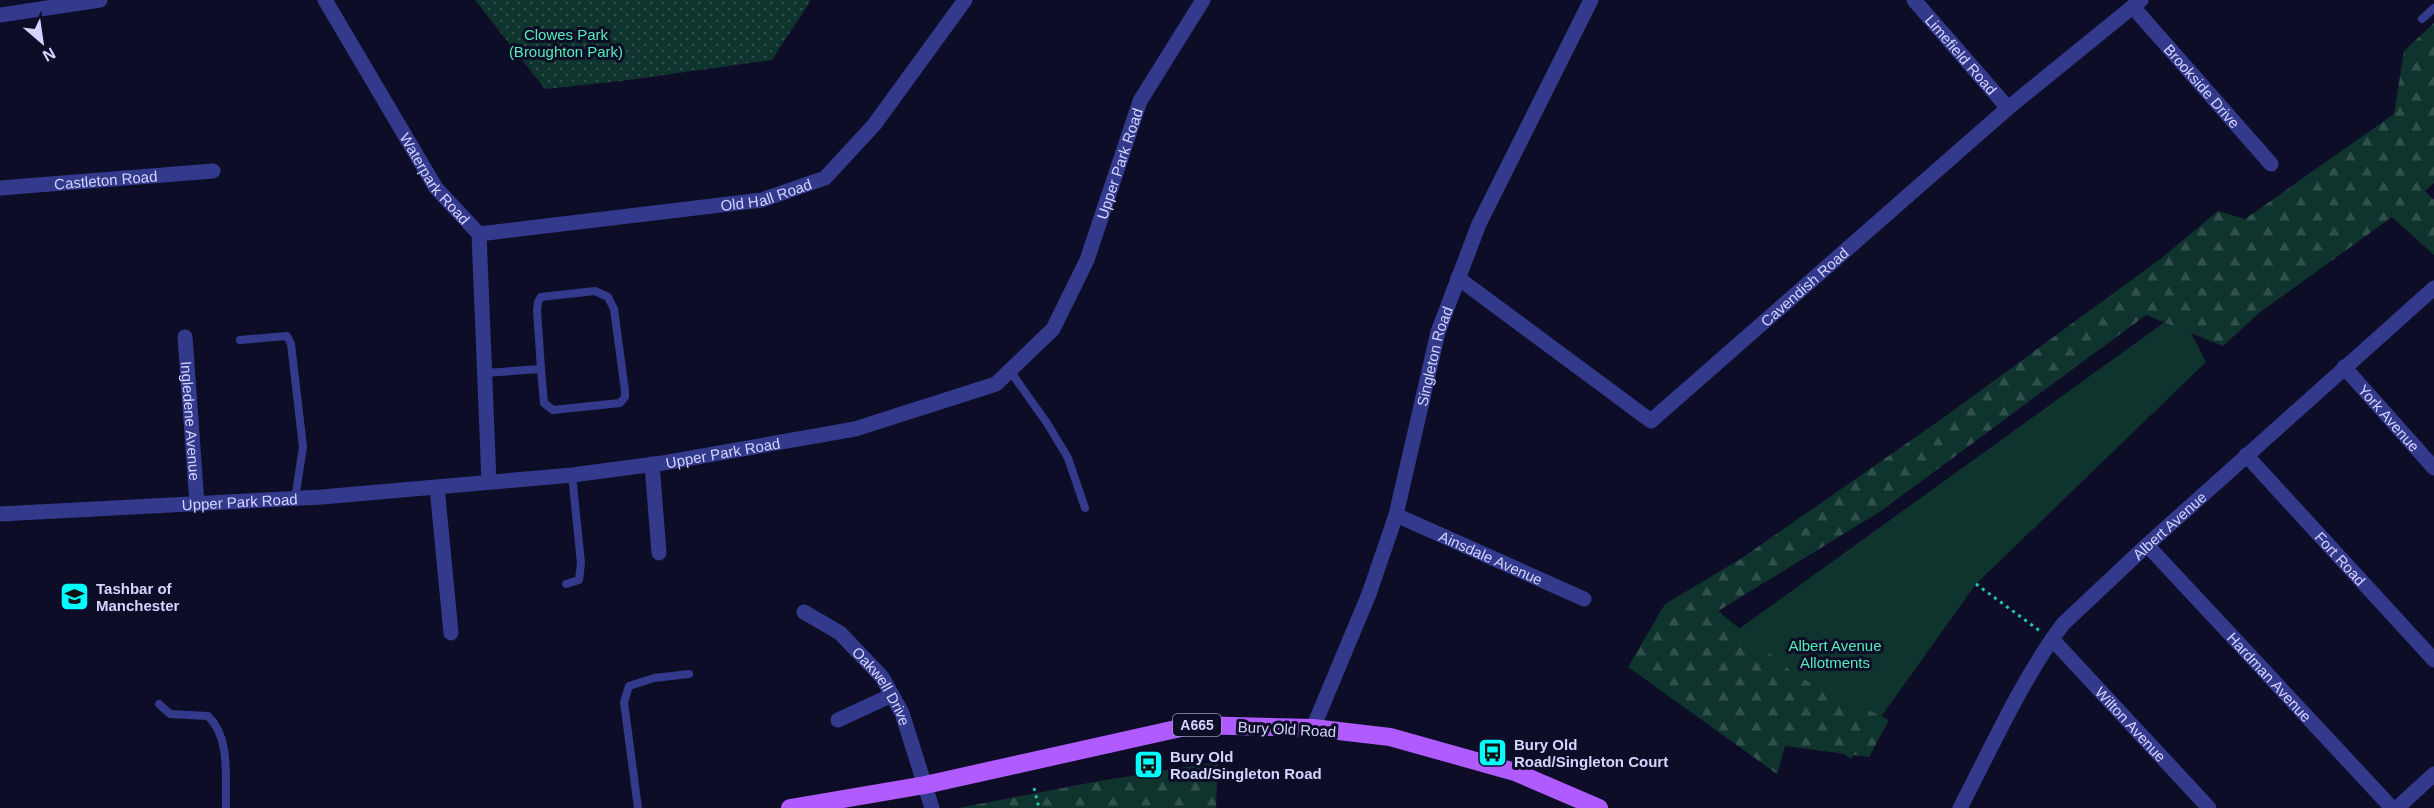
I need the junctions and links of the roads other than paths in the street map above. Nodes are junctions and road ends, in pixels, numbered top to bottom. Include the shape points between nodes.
1 (100, 0) edge
2 (325, 0) edge
3 (965, 0) edge
4 (1203, 0) edge
5 (1591, 0) edge
6 (1914, 0) edge
7 (2137, 4) edge
8 (2434, 8) edge
9 (0, 15) edge
10 (2422, 19) dead end
11 (2008, 108) junction
12 (2271, 164) dead end
13 (213, 171) dead end
14 (0, 188) edge
15 (478, 234) junction
16 (1458, 278) junction
17 (2434, 288) edge
18 (185, 338) dead end
19 (240, 339) dead end
20 (2344, 367) junction
21 (541, 369) junction
22 (1010, 371) junction
23 (485, 373) junction
24 (2246, 455) junction
25 (652, 464) junction
26 (2434, 468) edge
27 (572, 475) junction
28 (489, 482) junction
29 (437, 487) junction
30 (295, 498) junction
31 (197, 504) junction
32 (1085, 508) dead end
33 (0, 514) edge
34 (1396, 515) junction
35 (2146, 545) junction
36 (659, 553) dead end
37 (566, 584) dead end
38 (1584, 598) dead end
39 (804, 612) dead end
40 (451, 633) dead end
41 (2052, 639) junction
42 (2434, 660) edge
43 (689, 674) dead end
44 (892, 695) junction
45 (159, 704) dead end
46 (838, 720) dead end
47 (1313, 728) junction
48 (2434, 774) edge
49 (925, 785) junction
50 (226, 808) edge
51 (638, 808) edge
52 (790, 808) edge
53 (932, 808) edge
54 (1599, 808) edge
55 (1960, 808) edge
56 (2209, 808) edge
57 (2392, 808) edge
58 (2397, 808) edge

1 - 9 street
2 - 15 street, Waterpark Road via 436,188
3 - 15 street, Old Hall Road via 874,125 825,178 762,200
4 - 22 street, Upper Park Road via 1140,101 1087,260 1053,329
5 - 16 street, Singleton Road via 1479,224
6 - 11 street, Limefield Road
7 - 11 street, Cavendish Road
7 - 12 street, Brookside Drive
8 - 10 lane
11 - 16 street, Cavendish Road via 1651,421
13 - 14 street, Castleton Road
15 - 23 street, Waterpark Road
16 - 34 street, Singleton Road via 1438,332
17 - 20 street, Albert Avenue
18 - 31 street, Ingledene Avenue
19 - 30 lane via 287,336 291,344 303,447
20 - 24 street, Albert Avenue
20 - 26 street, York Avenue
21 - 21 lane via 544,403 553,410 624,400 614,309 608,297 595,291 542,297 537,310
21 - 23 lane
22 - 25 street, Upper Park Road via 996,384 855,429
22 - 32 lane via 1068,458
23 - 28 street, Waterpark Road
24 - 35 street, Albert Avenue
24 - 42 street, Fort Road
25 - 27 street, Upper Park Road
25 - 36 street
27 - 28 street, Upper Park Road
27 - 37 lane via 581,562 579,580
28 - 29 street, Upper Park Road
29 - 30 street, Upper Park Road
29 - 40 street
30 - 31 street, Upper Park Road
31 - 33 street, Upper Park Road
34 - 38 street, Ainsdale Avenue
34 - 47 street, Singleton Road via 1369,594
35 - 41 street, Albert Avenue
35 - 57 street, Hardman Avenue
39 - 44 street, Oakwell Drive via 840,633 882,677
41 - 55 street, Albert Avenue
41 - 56 street, Wilton Avenue
43 - 51 lane via 629,686 624,702
44 - 46 street
44 - 49 street, Oakwell Drive via 902,713
45 - 50 lane via 170,714 208,716 216,724 225,754
47 - 49 main road, Bury Old Road / A665 via 1194,725
47 - 54 main road, Bury Old Road / A665 via 1401,740 1515,772
48 - 58 street
49 - 52 main road, Bury Old Road / A665
49 - 53 street, Oakwell Drive

